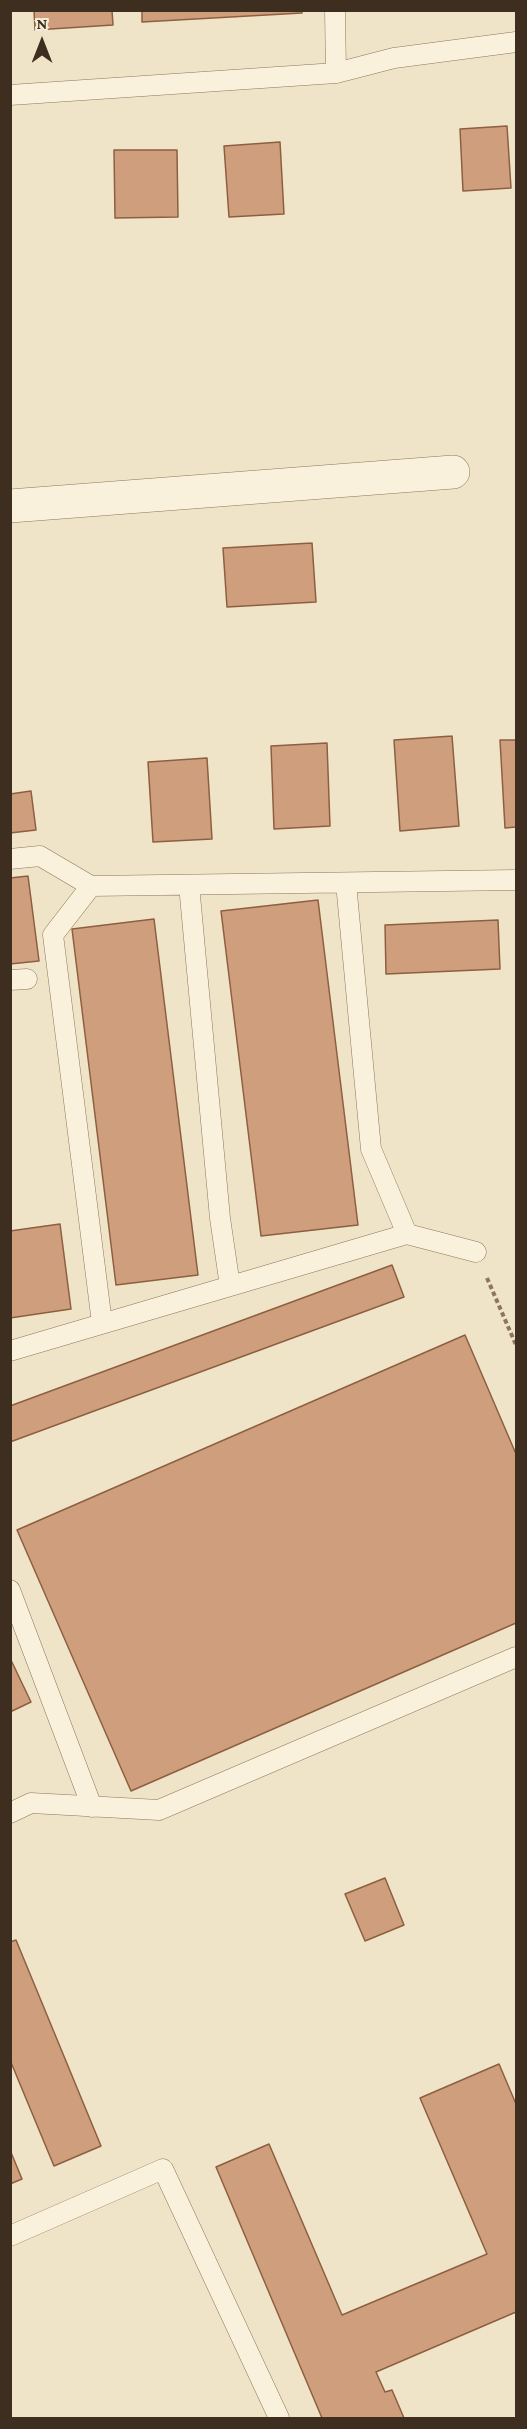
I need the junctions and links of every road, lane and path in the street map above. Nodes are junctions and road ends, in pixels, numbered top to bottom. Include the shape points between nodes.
1 (335, 10) edge
2 (516, 42) edge
3 (336, 73) junction
4 (10, 95) edge
5 (453, 472) dead end
6 (10, 506) edge
7 (10, 859) edge
8 (516, 880) edge
9 (346, 883) junction
10 (189, 885) junction
11 (91, 886) junction
12 (407, 1234) junction
13 (476, 1252) joint
14 (230, 1286) junction
15 (102, 1323) junction
16 (516, 1345) edge
17 (10, 1351) edge
18 (10, 1590) edge
19 (516, 1657) edge
20 (92, 1807) junction
21 (10, 1813) edge
22 (10, 2236) edge
23 (279, 2418) edge

1 - 3 lane
2 - 3 lane via 394,58
3 - 4 lane
5 - 6 street
7 - 11 lane via 40,856
8 - 9 lane
9 - 10 lane
9 - 12 lane via 371,1149
10 - 11 lane
10 - 14 lane via 220,1218
11 - 15 lane via 53,935
12 - 13 lane
12 - 14 lane
13 - 16 path
14 - 15 lane
15 - 17 lane
18 - 20 lane
19 - 20 lane via 159,1810
20 - 21 lane via 31,1803
22 - 23 lane via 163,2169

